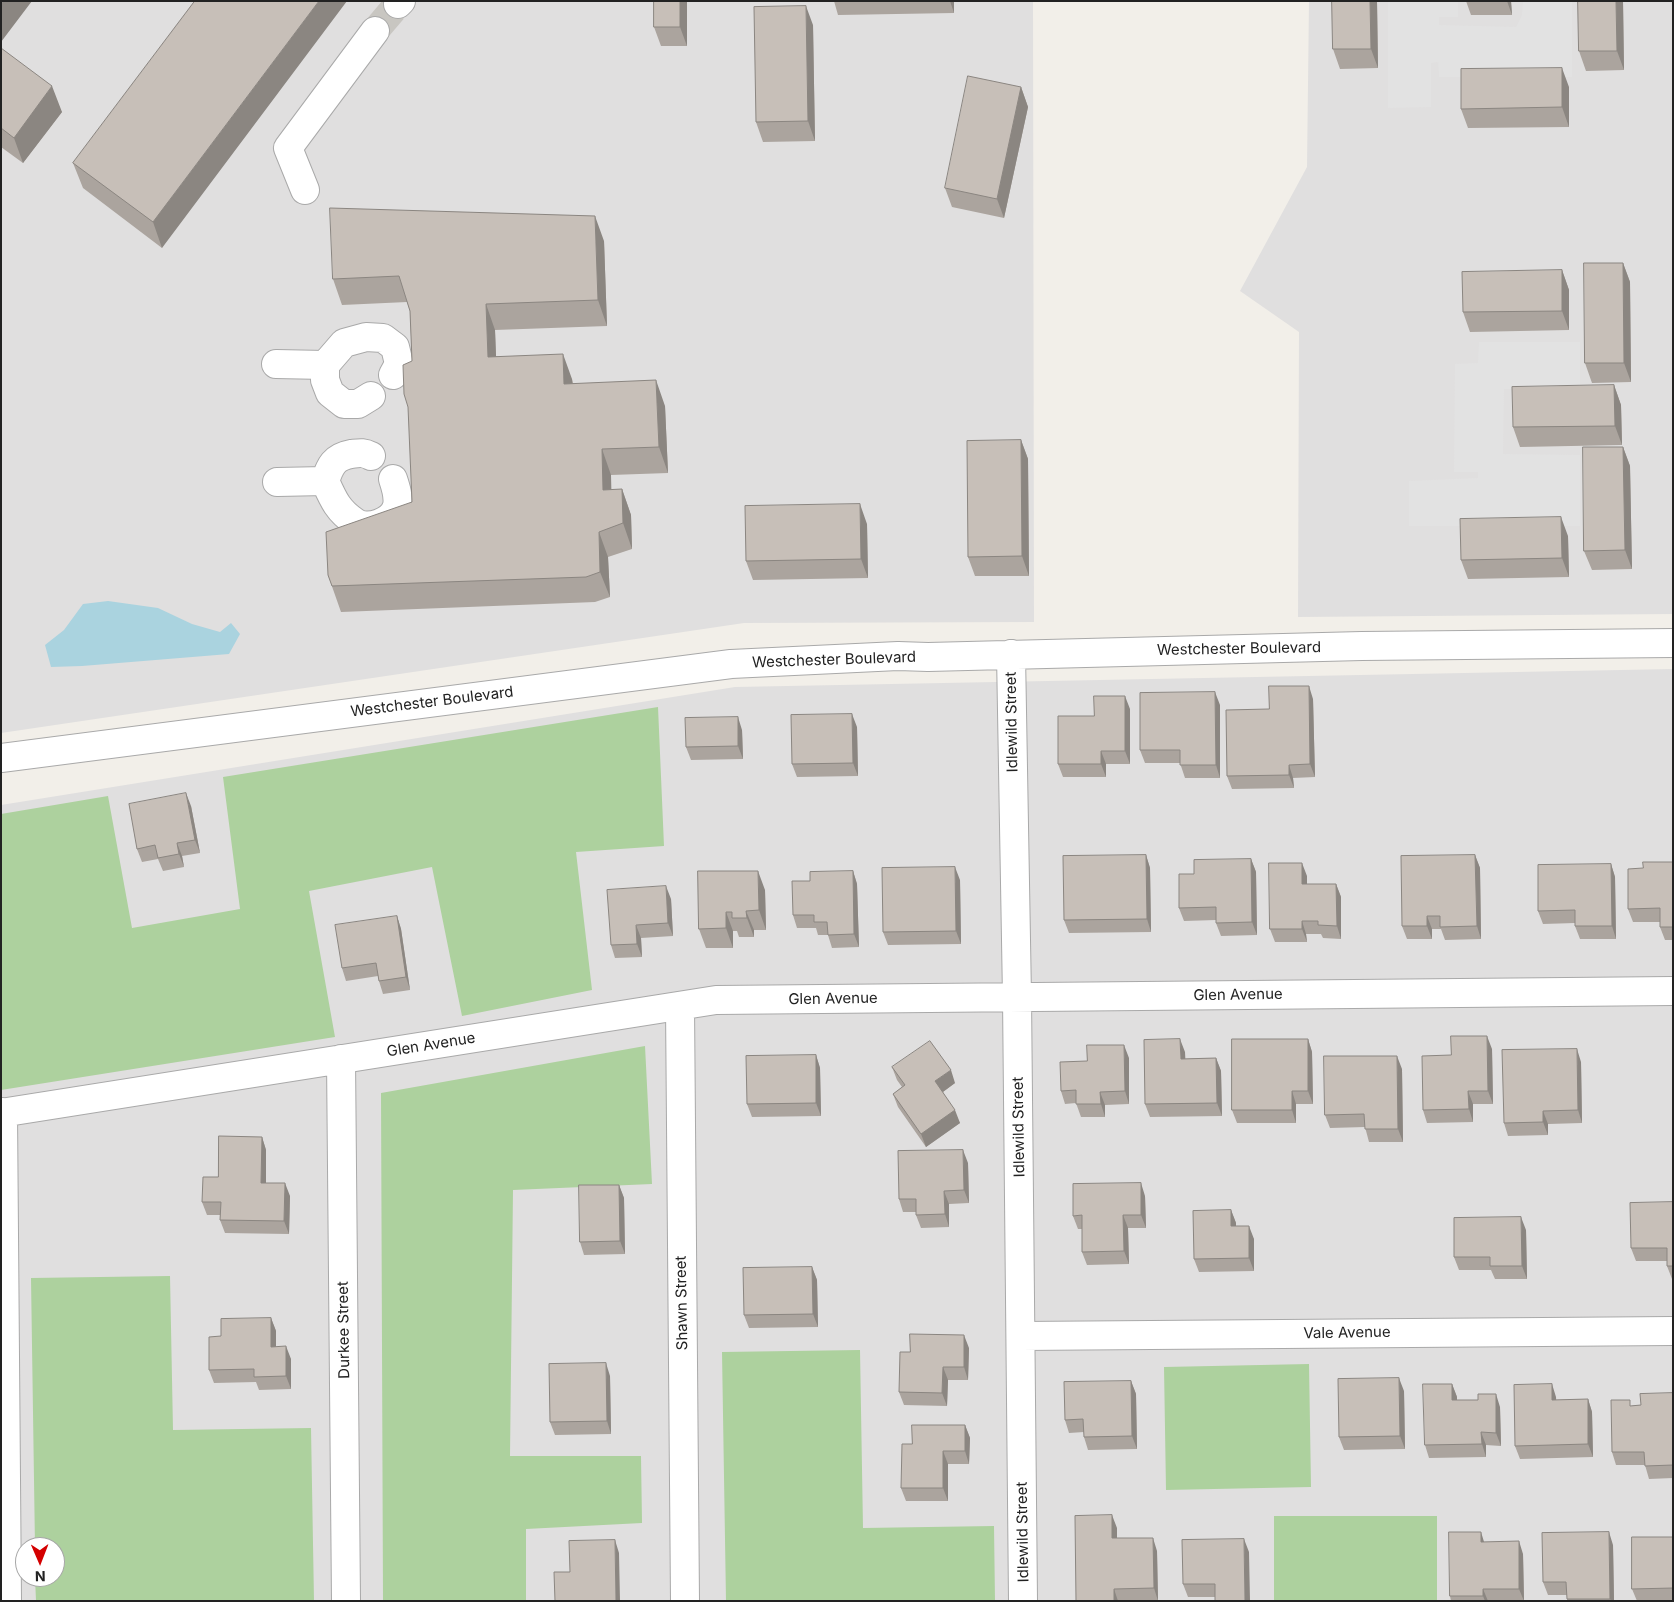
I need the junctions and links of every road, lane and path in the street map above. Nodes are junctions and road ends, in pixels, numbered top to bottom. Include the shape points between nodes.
1 (375, 31) tunnel mouth
2 (305, 190) dead end
3 (276, 364) dead end
4 (325, 365) junction
5 (394, 375) dead end
6 (371, 396) dead end
7 (371, 456) dead end
8 (394, 480) dead end
9 (277, 482) dead end
10 (325, 482) junction
11 (1673, 643) edge
12 (1011, 654) junction
13 (1, 758) edge
14 (1673, 991) edge
15 (1018, 997) junction
16 (680, 1006) junction
17 (341, 1059) junction
18 (2, 1112) edge
19 (1673, 1330) edge
20 (1021, 1336) junction
21 (7, 1601) edge
22 (346, 1601) edge
23 (685, 1601) edge
24 (1023, 1601) edge

1 - 2 street via 288,148
3 - 4 street
4 - 5 street via 344,343 366,337 382,338 395,347 399,364
4 - 6 street via 325,380 330,393 344,404 358,404
7 - 10 street via 363,452 341,456 329,468
8 - 10 street via 397,508 385,522 367,526 356,523 336,506
9 - 10 street
11 - 12 street, Westchester Boulevard
12 - 13 street, Westchester Boulevard via 731,664
12 - 15 street, Idlewild Street
14 - 15 street, Glen Avenue
15 - 16 street, Glen Avenue via 716,1000
15 - 20 street, Idlewild Street
16 - 17 street, Glen Avenue
16 - 23 street, Shawn Street
17 - 18 street, Glen Avenue
17 - 22 street, Durkee Street
18 - 21 street
19 - 20 street, Vale Avenue
20 - 24 street, Idlewild Street

